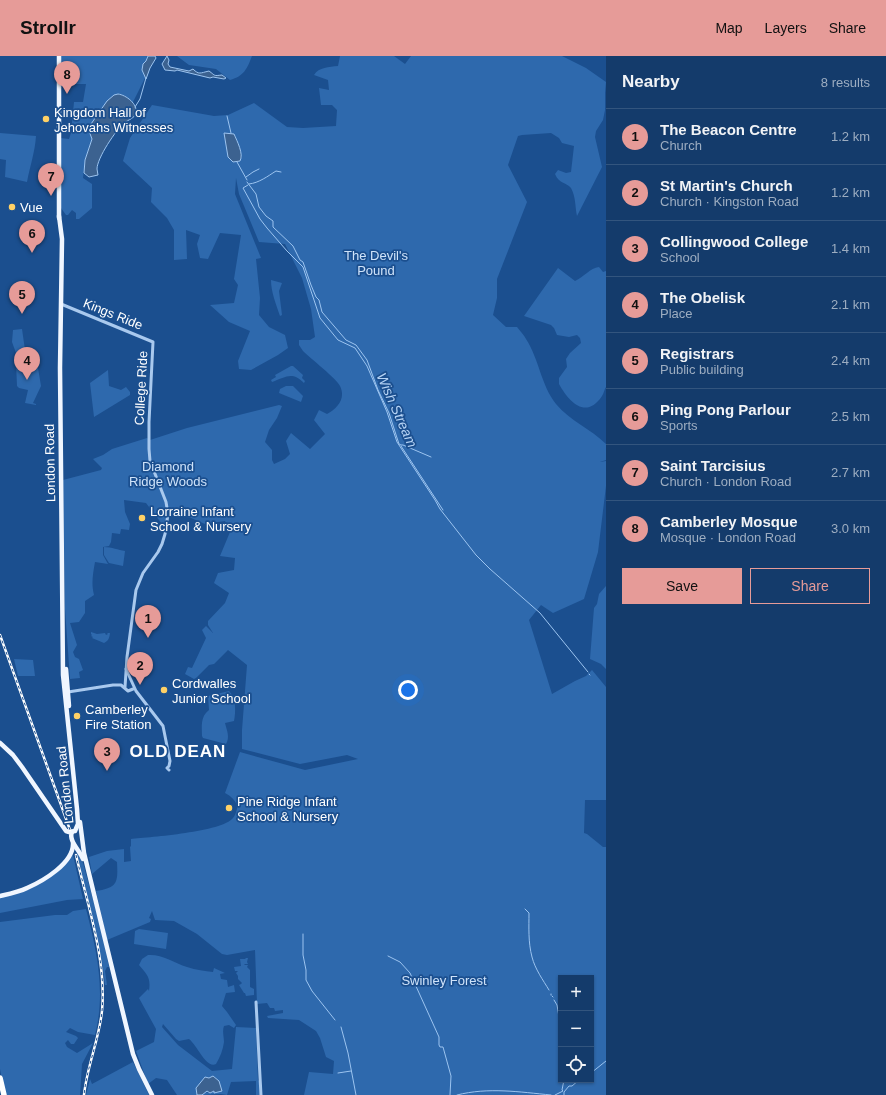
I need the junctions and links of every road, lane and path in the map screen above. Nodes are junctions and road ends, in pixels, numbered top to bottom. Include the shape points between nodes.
1 (59, 56) edge
2 (61, 305) junction
3 (153, 342) joint
4 (127, 675) junction
5 (123, 686) junction
6 (66, 689) junction
7 (134, 689) junction
8 (0, 743) edge
9 (169, 766) dead end
10 (73, 768) junction
11 (76, 787) junction
12 (59, 822) junction
13 (73, 832) junction
14 (81, 836) junction
15 (72, 841) junction
16 (83, 845) junction
17 (78, 849) junction
18 (72, 851) junction
19 (84, 856) junction
20 (0, 896) edge
21 (256, 1002) dead end
22 (0, 1078) edge
23 (4, 1095) edge
24 (151, 1095) edge
25 (261, 1095) edge

1 - 2 main road, London Road
2 - 3 street, Kings Ride
2 - 6 main road, London Road via 62,604
3 - 4 street, College Ride via 148,435 150,461 166,502 167,521 158,552 136,590
4 - 5 street
4 - 7 street
5 - 6 street
5 - 7 street via 128,691
6 - 10 main road, London Road
6 - 10 main road, London Road
7 - 9 street via 163,726 170,758
8 - 12 main road via 16,760
10 - 11 main road, London Road
11 - 13 main road, London Road via 78,824
11 - 14 main road, London Road
12 - 13 main road via 66,831
12 - 15 main road
13 - 14 main road via 78,832
13 - 15 main road, London Road via 70,836
14 - 16 main road, London Road
15 - 17 main road, London Road
15 - 18 main road
16 - 17 main road
16 - 19 main road, London Road
17 - 18 main road
17 - 19 main road, London Road
18 - 20 main road via 63,865 50,874 26,888
19 - 24 main road, London Road via 134,1059
21 - 25 street
22 - 23 highway

